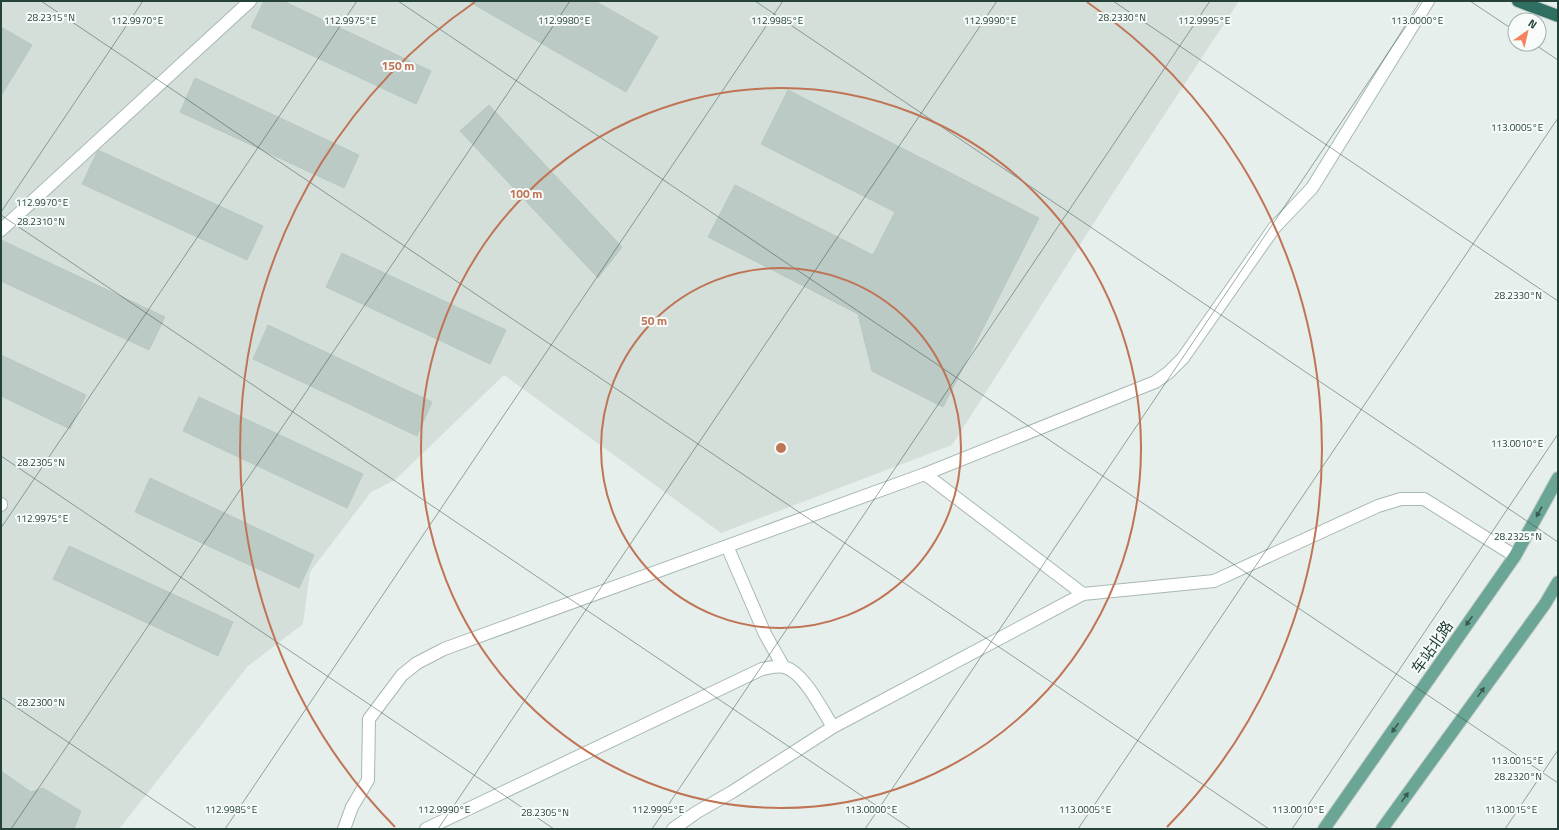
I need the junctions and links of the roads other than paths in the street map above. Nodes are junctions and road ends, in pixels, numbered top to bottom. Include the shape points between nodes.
1 (250, 1) edge
2 (1428, 1) edge
3 (1518, 1) edge
4 (1539, 9) junction
5 (1558, 16) edge
6 (1558, 24) edge
7 (1, 230) edge
8 (925, 474) junction
9 (1558, 478) edge
10 (727, 546) junction
11 (1515, 556) junction
12 (1558, 582) edge
13 (1084, 594) junction
14 (783, 666) junction
15 (833, 727) junction
16 (344, 829) edge
17 (426, 829) edge
18 (673, 829) edge
19 (1324, 829) edge
20 (1382, 829) edge

1 - 7 street
2 - 8 street via 1312,188 1274,228 1183,358 1168,374 1155,382
3 - 4 highway
4 - 5 highway
4 - 6 highway
8 - 10 street
8 - 13 street
9 -> 11 main road, 车站北路
10 - 14 street via 765,634
10 - 16 street via 444,649 417,663 402,675 369,719 368,780 352,807
11 - 13 street via 1424,499 1401,499 1378,506 1214,581
11 -> 19 main road, 车站北路
20 -> 12 main road via 1545,604
13 - 15 street
14 - 15 street via 801,678
14 - 17 street via 762,670
15 - 18 street

